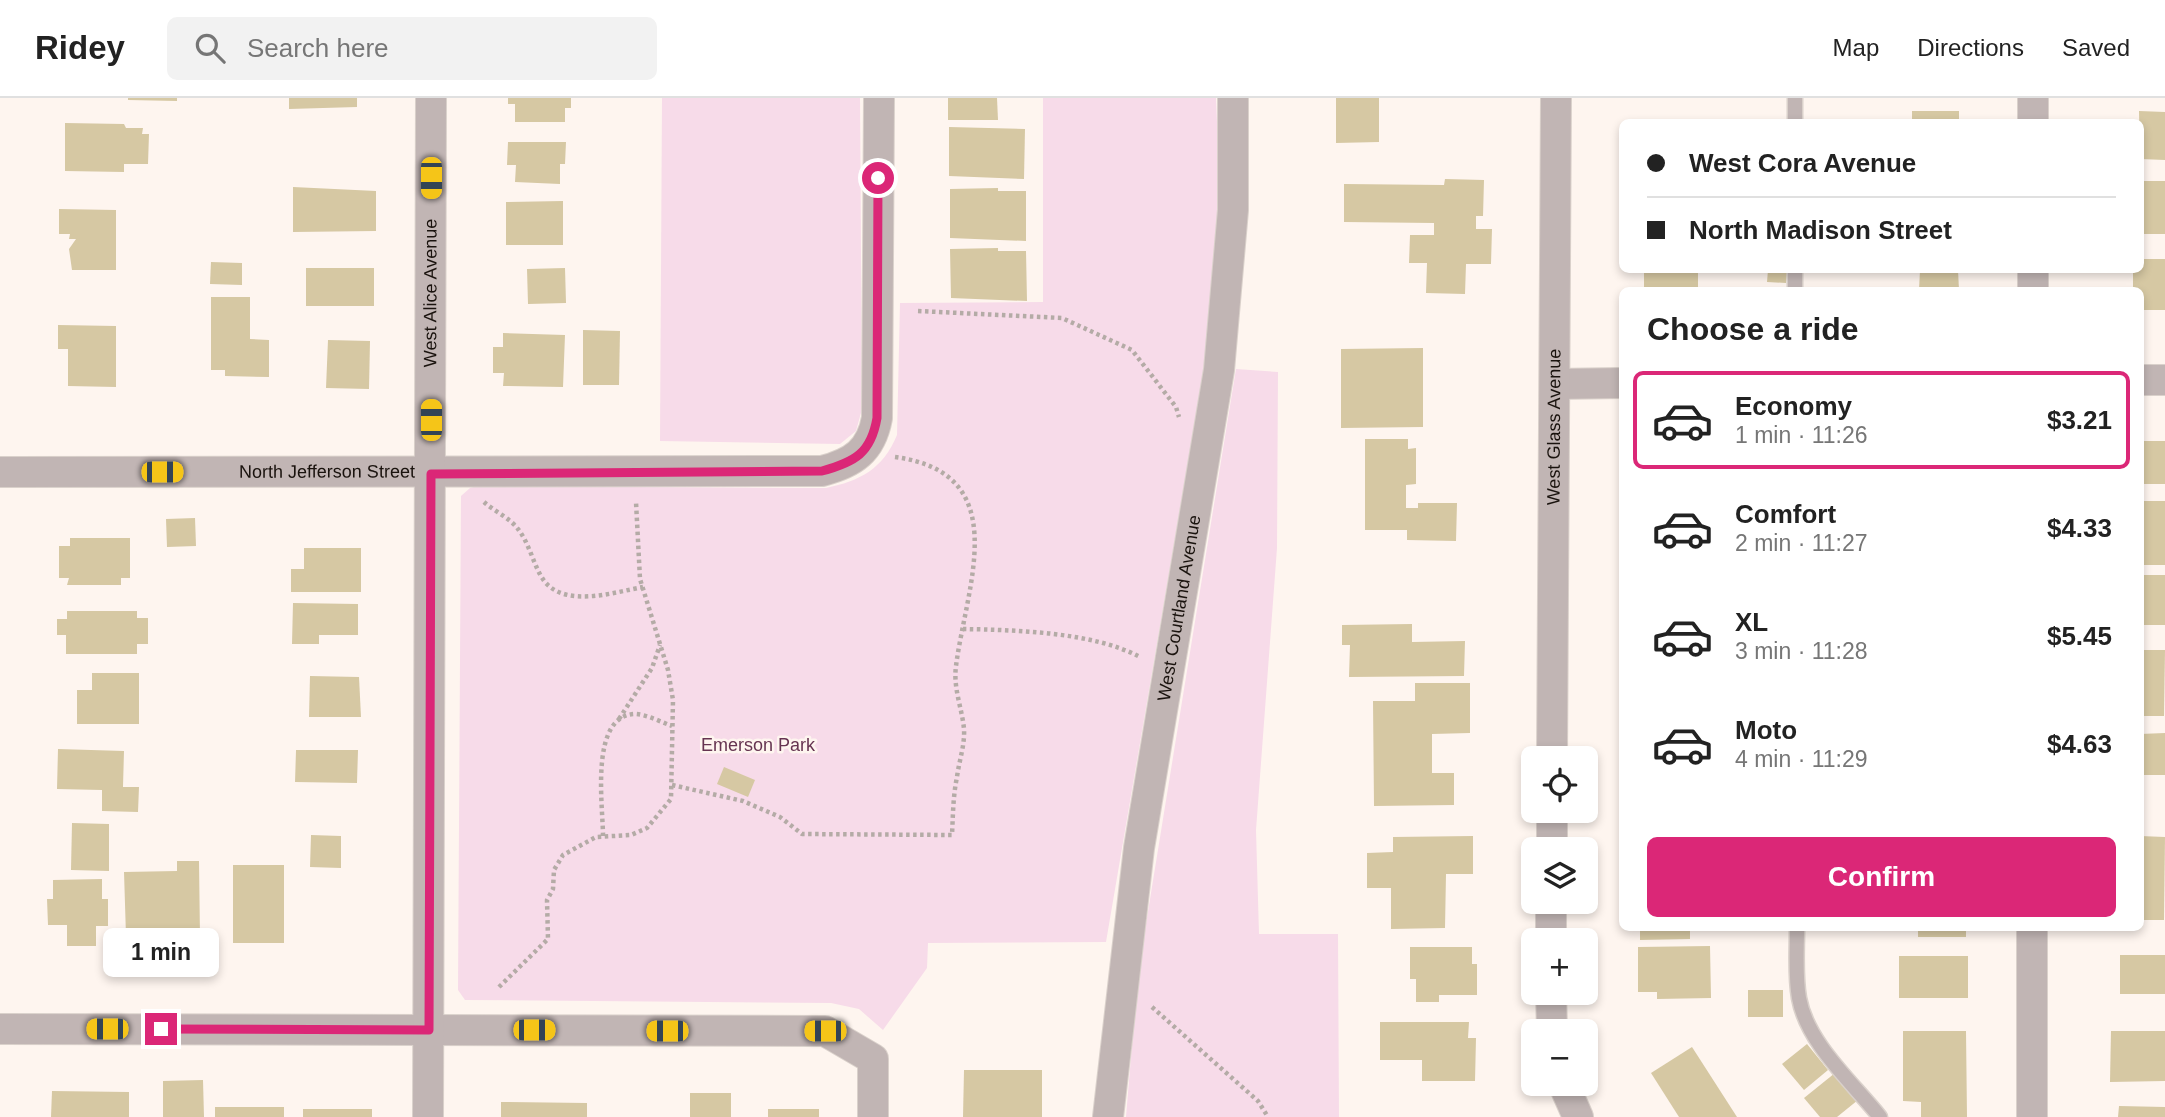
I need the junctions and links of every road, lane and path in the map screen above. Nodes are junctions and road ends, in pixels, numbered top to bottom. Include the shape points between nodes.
1 (431, 98) edge
2 (878, 98) edge
3 (1233, 98) edge
4 (1556, 98) edge
5 (1796, 98) edge
6 (2033, 98) edge
7 (1796, 119) edge
8 (2033, 119) edge
9 (918, 311) dead end
10 (2144, 380) edge
11 (2165, 380) edge
12 (1619, 383) edge
13 (1555, 384) junction
14 (1180, 420) dead end
15 (895, 457) dead end
16 (0, 472) edge
17 (431, 474) junction
18 (636, 491) dead end
19 (479, 498) dead end
20 (643, 587) junction
21 (963, 629) junction
22 (660, 645) junction
23 (1170, 667) junction
24 (619, 719) junction
25 (672, 726) junction
26 (1552, 746) edge
27 (672, 785) junction
28 (603, 836) junction
29 (1797, 931) edge
30 (2032, 931) edge
31 (499, 987) dead end
32 (1151, 1006) dead end
33 (0, 1028) edge
34 (429, 1030) junction
35 (1569, 1096) edge
36 (428, 1117) edge
37 (873, 1117) edge
38 (1108, 1117) edge
39 (1268, 1117) edge
40 (1578, 1117) edge
41 (1880, 1117) edge
42 (2032, 1117) edge

1 - 17 street, West Alice Avenue
2 - 17 street, North Jefferson Street via 877,418 874,437 860,456 822,471
3 - 23 street, West Courtland Avenue via 1233,210 1219,370
4 - 13 street, West Glass Avenue
5 - 7 lane
6 - 8 street
9 - 14 path via 1062,318 1132,349 1176,407
10 - 11 street
12 - 13 street
13 - 26 street, West Glass Avenue
15 - 21 path via 940,468 969,506 977,550
16 - 17 street, North Jefferson Street
17 - 34 street, West Alice Avenue
18 - 20 path via 636,549
19 - 20 path via 517,527 544,580 556,591 601,595
20 - 22 path
21 - 23 path via 1120,646
21 - 27 path via 956,692 964,730 953,835 802,834 780,817 743,801
22 - 24 path via 652,668
22 - 25 path via 673,700
23 - 38 street, West Courtland Avenue via 1139,848
24 - 25 path via 635,714
24 - 28 path via 608,731 603,747
25 - 27 path
27 - 28 path via 671,799 647,828 631,835
28 - 31 path via 563,855 547,900 548,939
29 - 41 lane via 1798,986 1804,1014 1817,1039
30 - 42 street
32 - 39 path via 1258,1101
33 - 34 street
34 - 36 street, West Alice Avenue
34 - 37 street via 825,1031 873,1059
35 - 40 street

